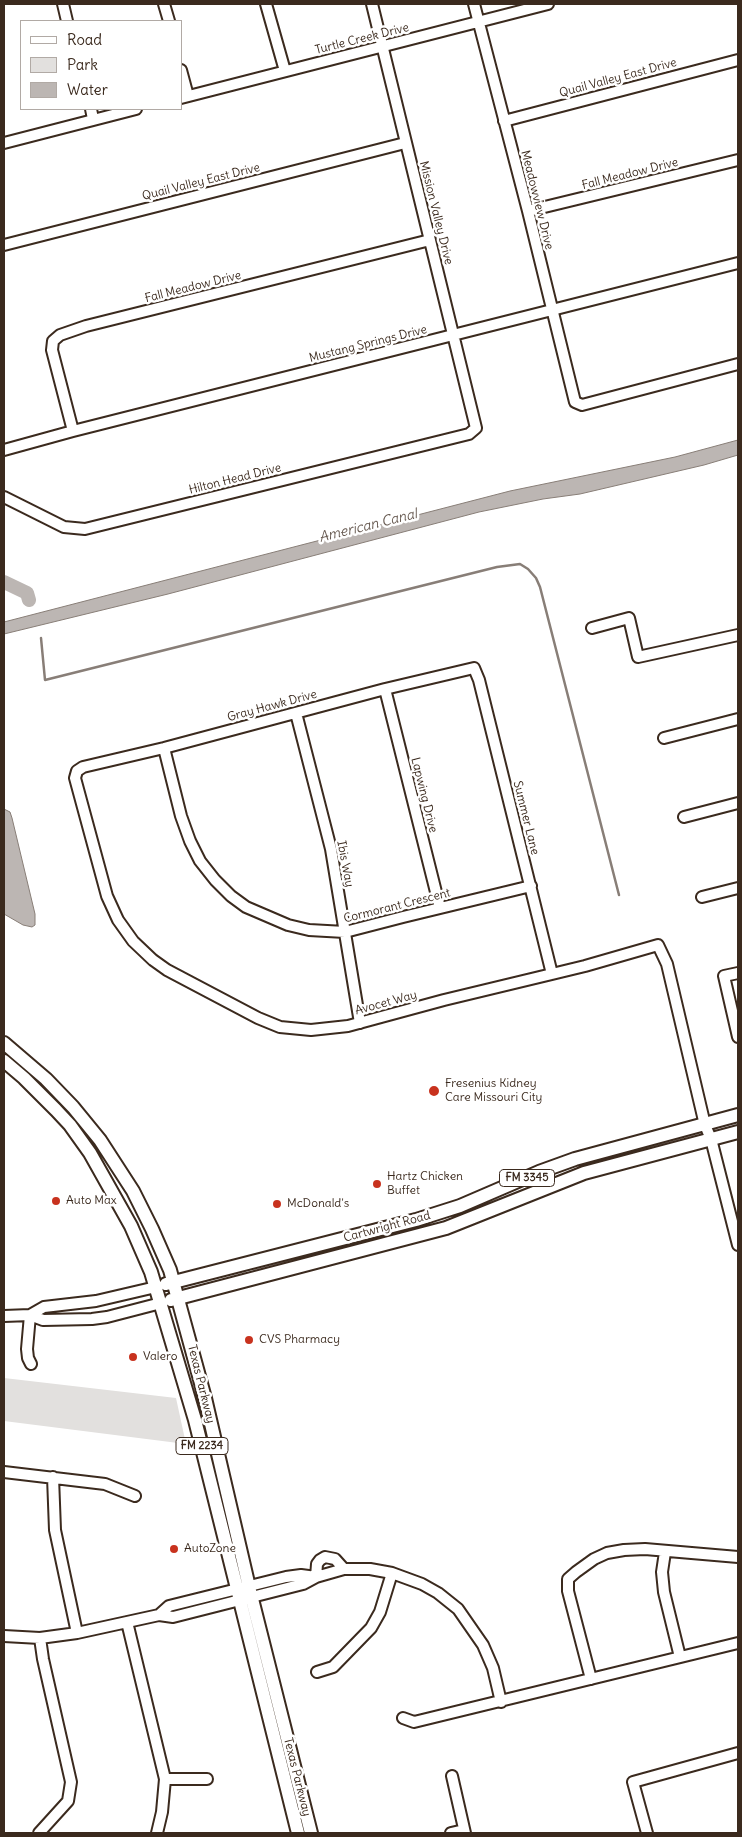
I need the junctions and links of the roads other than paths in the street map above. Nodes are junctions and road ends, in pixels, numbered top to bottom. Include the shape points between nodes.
1 (63, 4) edge
2 (164, 4) edge
3 (266, 4) edge
4 (372, 4) edge
5 (474, 4) edge
6 (548, 4) edge
7 (67, 20) edge
8 (169, 20) edge
9 (478, 23) junction
10 (383, 46) junction
11 (738, 60) edge
12 (285, 71) junction
13 (182, 77) edge
14 (185, 97) edge
15 (127, 110) edge
16 (92, 114) edge
17 (504, 121) junction
18 (4, 143) edge
19 (405, 143) junction
20 (738, 160) edge
21 (528, 212) junction
22 (430, 240) junction
23 (4, 245) edge
24 (738, 263) edge
25 (551, 310) junction
26 (454, 335) junction
27 (738, 364) edge
28 (476, 428) joint
29 (73, 431) junction
30 (4, 450) edge
31 (4, 497) edge
32 (592, 628) dead end
33 (738, 635) edge
34 (474, 668) joint
35 (385, 689) junction
36 (296, 713) junction
37 (738, 719) edge
38 (664, 738) dead end
39 (164, 748) junction
40 (77, 771) joint
41 (738, 803) edge
42 (684, 817) dead end
43 (531, 886) junction
44 (738, 888) edge
45 (702, 897) dead end
46 (440, 908) junction
47 (345, 932) junction
48 (738, 973) edge
49 (552, 974) junction
50 (360, 1023) junction
51 (738, 1037) edge
52 (4, 1043) edge
53 (4, 1061) edge
54 (738, 1115) edge
55 (705, 1125) junction
56 (738, 1132) edge
57 (711, 1139) junction
58 (539, 1172) junction
59 (546, 1187) junction
60 (416, 1220) junction
61 (421, 1235) junction
62 (324, 1244) junction
63 (738, 1245) edge
64 (328, 1259) junction
65 (174, 1283) junction
66 (156, 1287) junction
67 (178, 1298) junction
68 (161, 1303) junction
69 (30, 1315) junction
70 (4, 1316) edge
71 (31, 1364) dead end
72 (4, 1472) edge
73 (52, 1477) junction
74 (135, 1496) dead end
75 (665, 1552) junction
76 (738, 1557) edge
77 (344, 1569) junction
78 (392, 1573) junction
79 (316, 1577) junction
80 (245, 1594) junction
81 (127, 1622) junction
82 (78, 1633) junction
83 (4, 1636) edge
84 (40, 1638) junction
85 (738, 1643) edge
86 (680, 1657) junction
87 (317, 1672) dead end
88 (591, 1679) junction
89 (501, 1702) junction
90 (403, 1718) dead end
91 (738, 1754) edge
92 (452, 1776) dead end
93 (165, 1779) junction
94 (207, 1779) dead end
95 (465, 1832) edge
96 (39, 1833) edge
97 (157, 1833) edge
98 (298, 1833) edge
99 (311, 1833) edge
100 (451, 1833) edge
101 (647, 1833) edge

1 - 7 street
2 - 8 street
3 - 12 street
4 - 10 street, Mission Valley Drive
5 - 9 street, Meadowview Drive
6 - 9 street, Turtle Creek Drive
9 - 10 street, Turtle Creek Drive
9 - 17 street, Meadowview Drive
10 - 12 street, Turtle Creek Drive
10 - 19 street, Mission Valley Drive
11 - 17 street, Quail Valley East Drive
12 - 14 street, Turtle Creek Drive
13 - 14 street
15 - 16 street
16 - 18 street
17 - 21 street, Meadowview Drive
19 - 22 street, Mission Valley Drive
19 - 23 street, Quail Valley East Drive
20 - 21 street, Fall Meadow Drive
21 - 25 street, Meadowview Drive
22 - 26 street, Mission Valley Drive
22 - 29 street, Fall Meadow Drive via 60,335 53,341 52,350
24 - 25 street, Mustang Springs Drive
25 - 26 street, Mustang Springs Drive
25 - 27 street, Meadowview Drive via 575,402 582,404
26 - 28 street, Mission Valley Drive
26 - 29 street, Mustang Springs Drive
28 - 31 street, Hilton Head Drive via 468,434 85,529 64,527
29 - 30 street, Mustang Springs Drive
32 - 33 street via 629,618 638,657
34 - 35 street, Gray Hawk Drive
34 - 43 street, Summer Lane
35 - 36 street, Gray Hawk Drive
35 - 46 street, Lapwing Drive
36 - 39 street, Gray Hawk Drive
36 - 47 street, Ibis Way via 330,849
37 - 38 street
39 - 40 street, Gray Hawk Drive
39 - 47 street, Cormorant Crescent via 190,841 214,880 246,907 288,925
40 - 50 street, Avocet Way via 75,778 106,896 133,941 153,960 280,1027 311,1030
41 - 42 street
43 - 46 street, Cormorant Crescent
43 - 49 street, Summer Lane
44 - 45 street
46 - 47 street, Cormorant Crescent
47 - 50 street, Ibis Way
48 - 51 street via 724,976
49 - 50 street, Avocet Way
49 - 55 street, Avocet Way via 658,945 666,964
52 - 65 main road, Texas Parkway / FM 2234 via 46,1079 100,1140 130,1185
53 - 66 main road, Texas Parkway / FM 2234 via 56,1110 90,1153 131,1226
54 - 55 main road, Cartwright Road / FM 3345
55 - 57 street
55 - 58 main road, Cartwright Road / FM 3345 via 605,1150
56 - 57 main road, Cartwright Road / FM 3345
57 - 59 main road, Cartwright Road / FM 3345 via 584,1173
57 - 63 street
58 - 59 main road
58 - 60 main road, Cartwright Road / FM 3345
59 - 61 main road, Cartwright Road / FM 3345
60 - 61 main road
60 - 62 main road, Cartwright Road / FM 3345
61 - 64 main road, Cartwright Road / FM 3345
62 - 64 main road
62 - 65 main road, Cartwright Road / FM 3345
64 - 67 main road, Cartwright Road / FM 3345
65 - 66 main road, Cartwright Road
65 - 67 main road, Texas Parkway / FM 2234
66 - 68 main road, Texas Parkway / FM 2234
66 - 69 street, Cartwright Road via 96,1301 44,1307
67 - 68 main road, Cartwright Road
67 - 80 main road, Texas Parkway / FM 2234 via 205,1398
68 - 69 street, Cartwright Road via 92,1320 43,1320
68 - 80 main road, Texas Parkway / FM 2234
69 - 70 street, Cartwright Road
69 - 71 street via 27,1349
72 - 73 street
73 - 74 street via 106,1484
73 - 82 street via 55,1530
75 - 76 street
75 - 86 street via 664,1592
75 - 88 street via 645,1549 607,1553 568,1579 568,1591
77 - 78 street
77 - 79 street
77 - 79 street via 335,1559 325,1557 317,1564
78 - 87 street via 380,1612 371,1628 333,1667
78 - 89 street via 422,1584 458,1609 483,1645 493,1668
79 - 80 street via 294,1576
80 - 81 street via 173,1618 159,1615
80 - 98 main road, Texas Parkway / FM 2234
80 - 99 main road, Texas Parkway / FM 2234
81 - 82 street
81 - 93 street
82 - 84 street
83 - 84 street
84 - 96 street via 71,1782 68,1800
85 - 86 street
86 - 88 street
88 - 89 street
89 - 90 street via 414,1722
91 - 101 street via 633,1782
92 - 95 street
93 - 94 street
93 - 97 street
95 - 100 street

